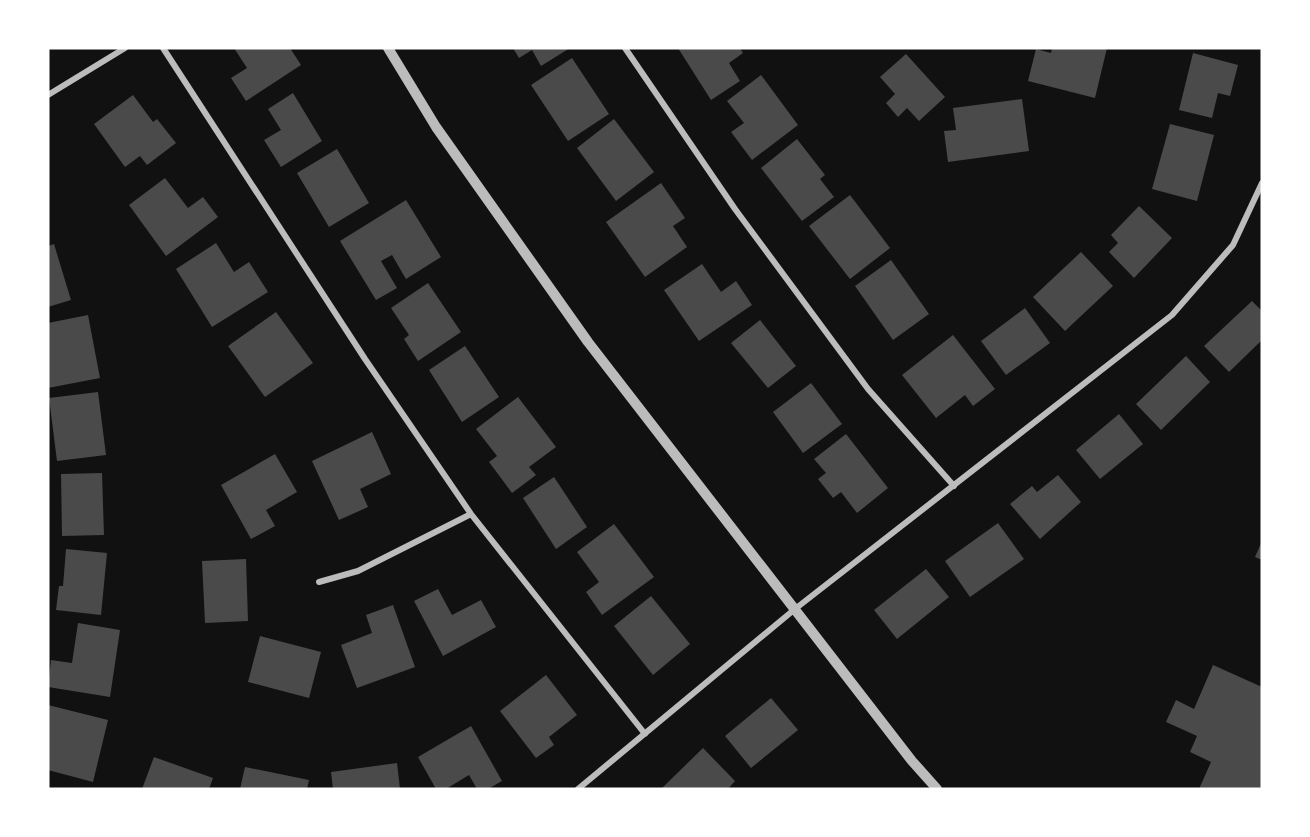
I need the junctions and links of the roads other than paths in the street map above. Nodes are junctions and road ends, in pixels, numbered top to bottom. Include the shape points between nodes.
1 (125, 48) edge
2 (163, 48) edge
3 (388, 48) edge
4 (626, 48) edge
5 (48, 95) edge
6 (1262, 183) edge
7 (954, 486) junction
8 (471, 514) junction
9 (319, 582) dead end
10 (795, 609) junction
11 (645, 734) junction
12 (578, 789) edge
13 (937, 789) edge

1 - 5 street
2 - 8 street
3 - 10 street via 436,127 588,342
4 - 7 street via 735,209 868,389
6 - 7 street via 1233,245 1172,315
7 - 10 street
8 - 9 street via 358,571
8 - 11 street
10 - 11 street
10 - 13 street
11 - 12 street

